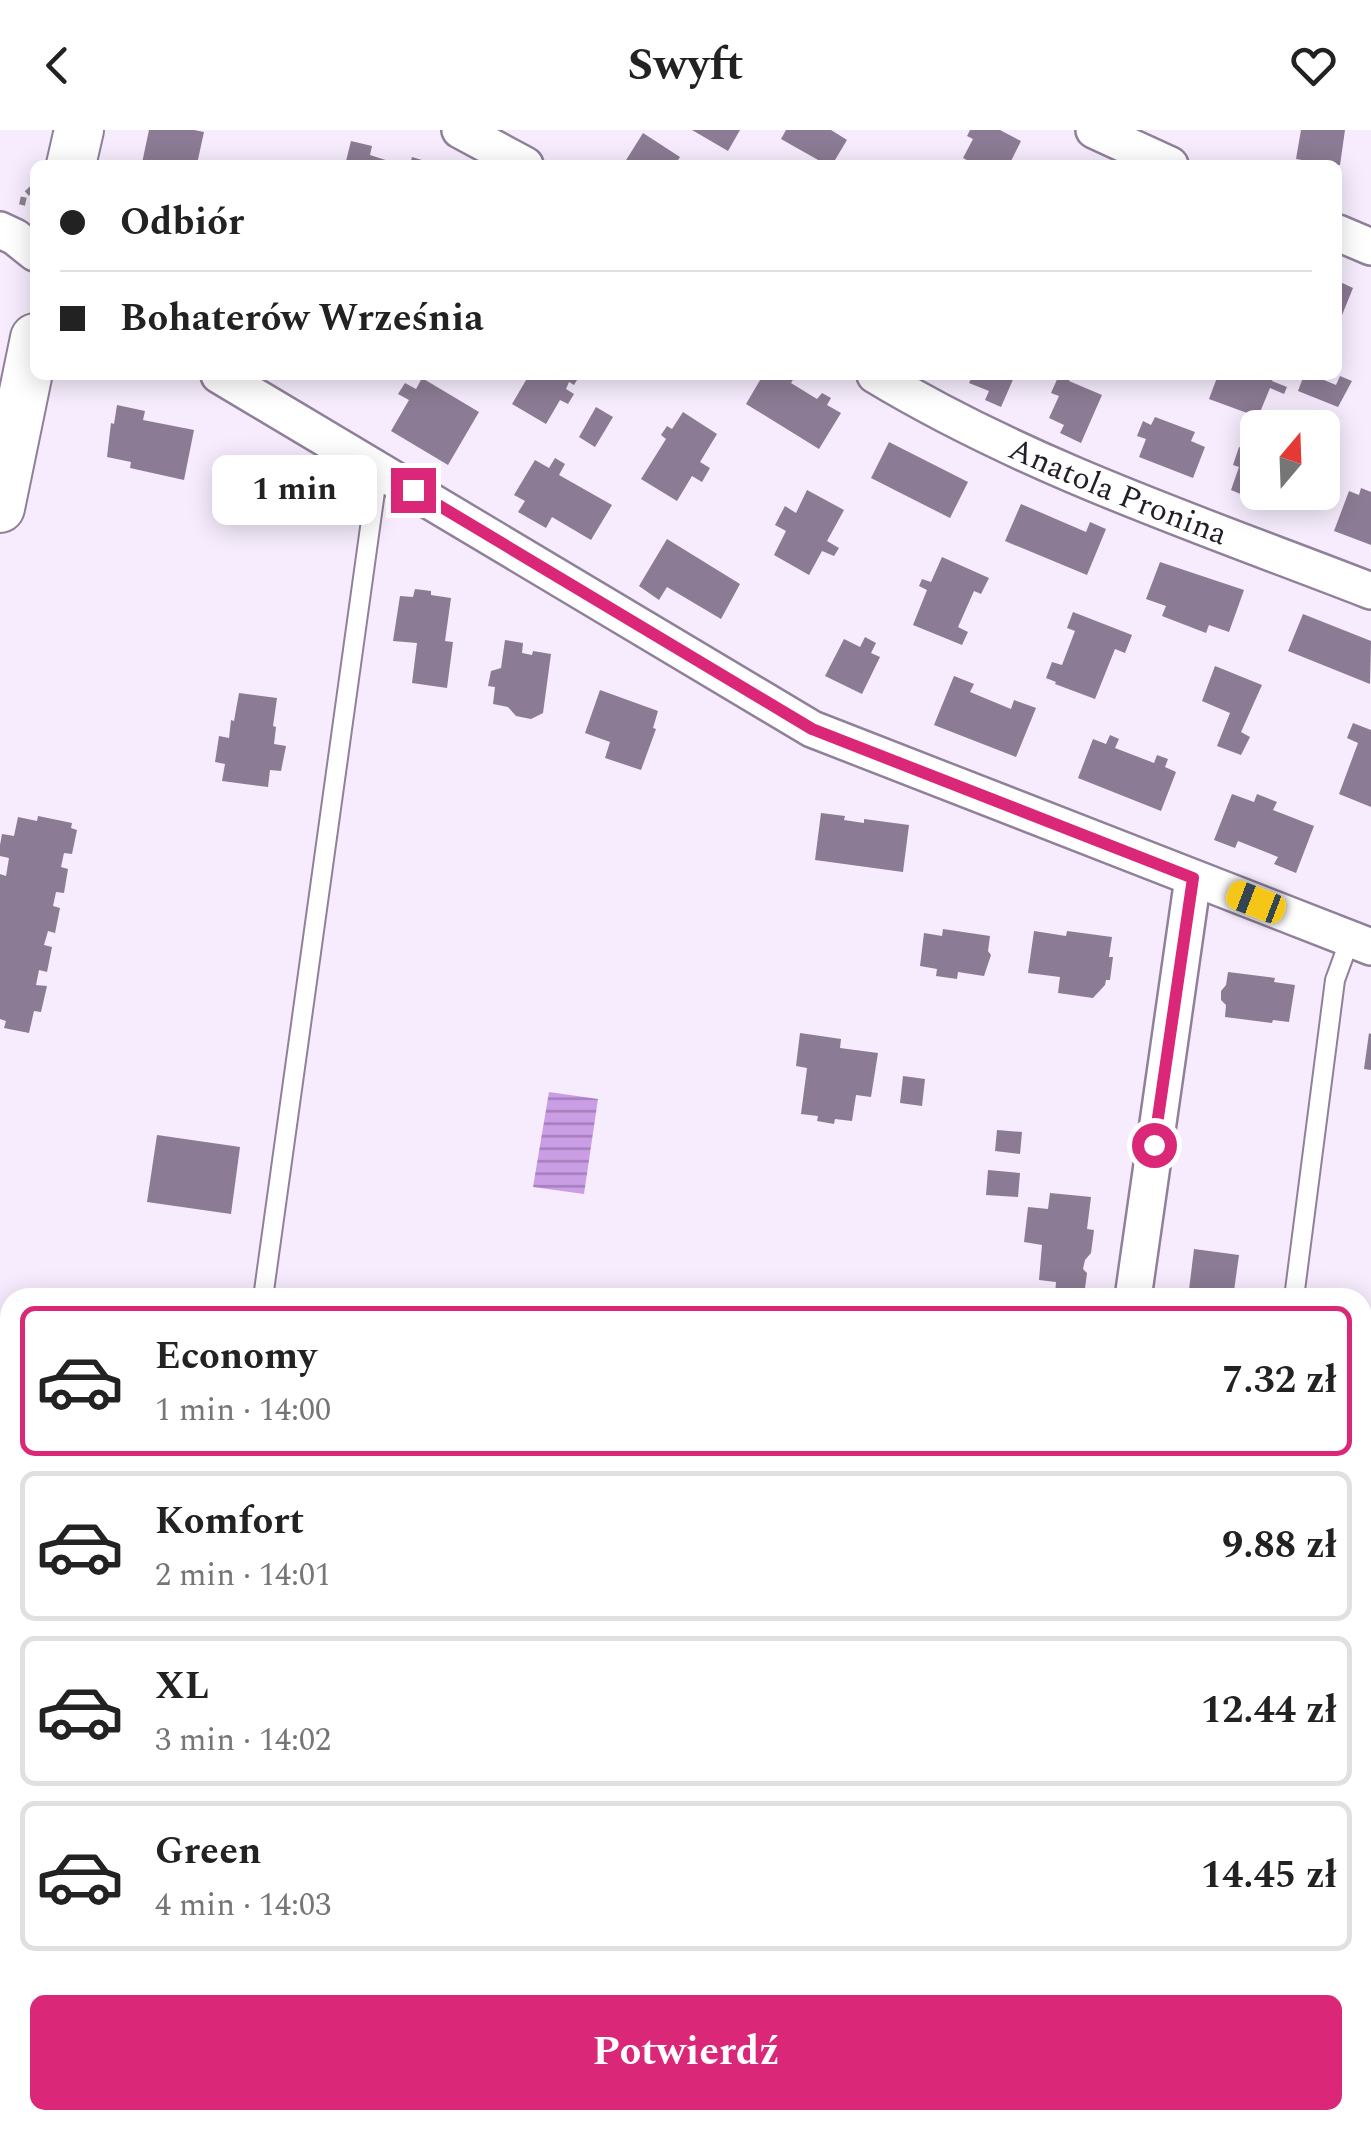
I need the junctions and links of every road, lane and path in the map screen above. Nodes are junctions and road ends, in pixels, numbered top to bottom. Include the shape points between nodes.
1 (79, 130) edge
2 (460, 130) edge
3 (1094, 130) edge
4 (72, 160) edge
5 (516, 160) edge
6 (1159, 160) edge
7 (30, 191) edge
8 (24, 196) dead end
9 (0, 230) edge
10 (1342, 235) edge
11 (1371, 246) edge
12 (30, 249) edge
13 (30, 362) edge
14 (228, 380) edge
15 (883, 380) edge
16 (378, 470) junction
17 (0, 508) edge
18 (1371, 591) edge
19 (1193, 878) junction
20 (1361, 943) edge
21 (264, 1288) edge
22 (1133, 1288) edge
23 (1295, 1288) edge

1 - 4 street
2 - 5 street
3 - 6 street
7 - 8 path
9 - 12 street
10 - 11 street
13 - 17 street
14 - 16 street
15 - 18 street, Anatola Pronina via 1044,462
16 - 19 street via 812,729
16 - 21 lane
19 - 20 street
19 - 22 street
20 - 23 lane via 1336,980

